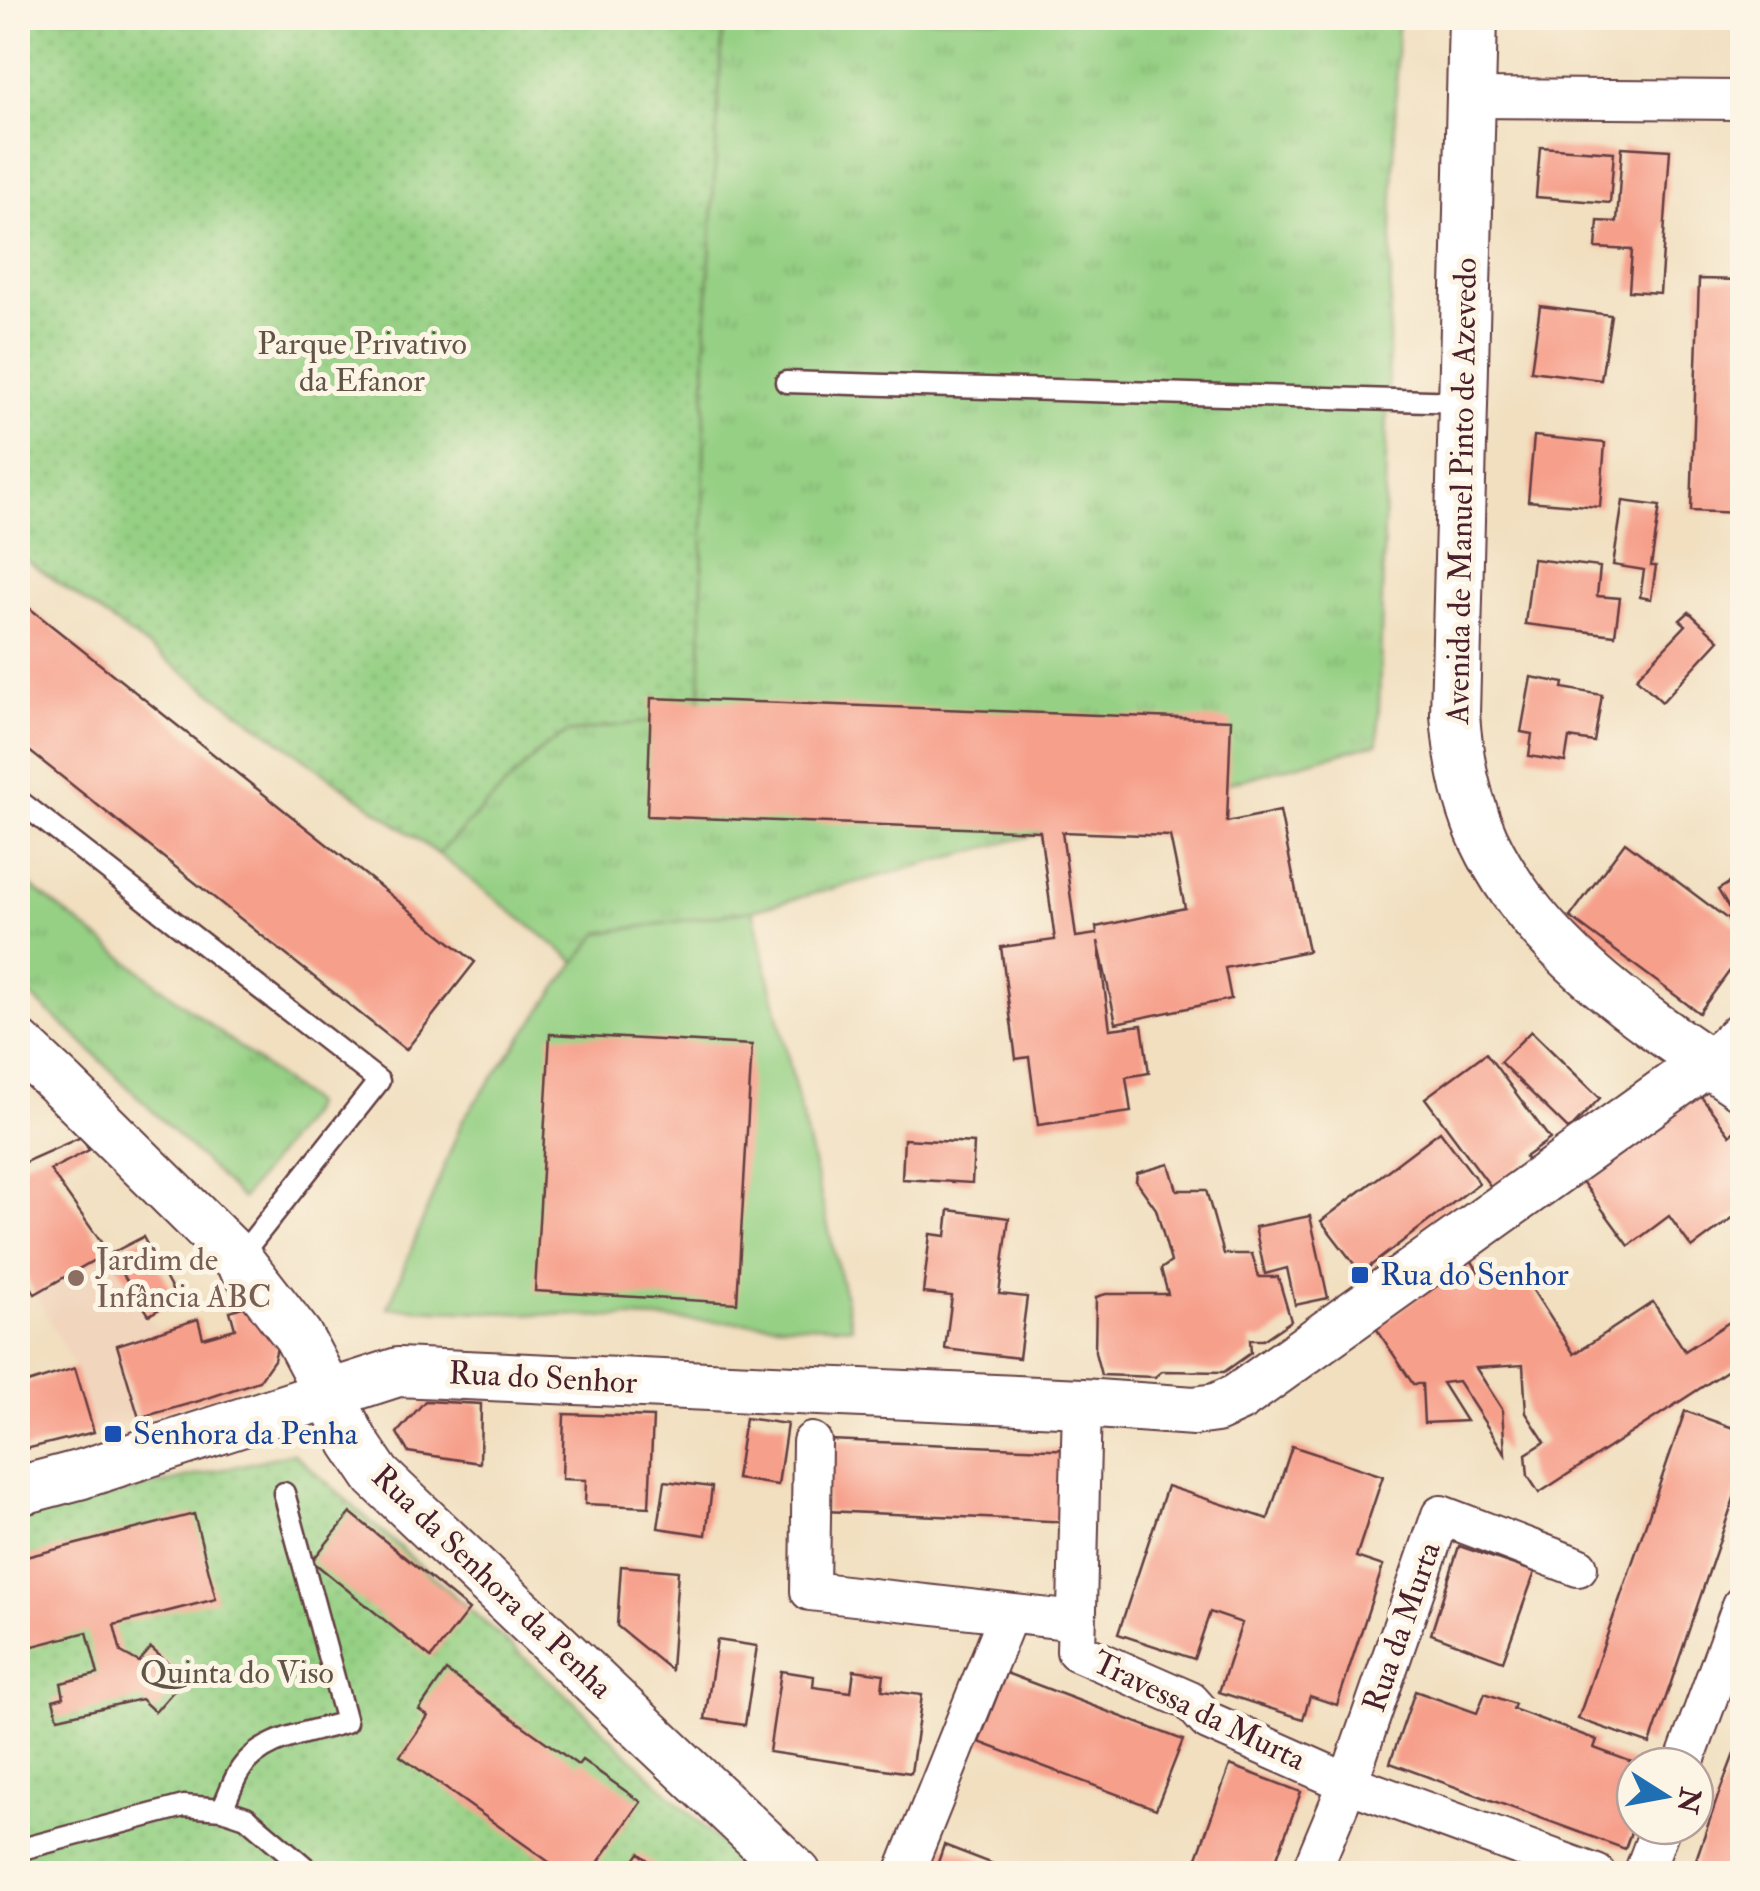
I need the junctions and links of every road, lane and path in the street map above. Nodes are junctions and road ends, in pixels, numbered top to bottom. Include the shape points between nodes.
1 (1473, 18) edge
2 (1472, 98) junction
3 (1742, 100) edge
4 (786, 382) dead end
5 (1463, 402) junction
6 (18, 800) edge
7 (1742, 1029) edge
8 (18, 1044) edge
9 (1725, 1074) edge
10 (238, 1259) junction
11 (328, 1393) junction
12 (1082, 1404) junction
13 (812, 1442) dead end
14 (18, 1491) edge
15 (284, 1492) dead end
16 (1578, 1567) dead end
17 (1742, 1606) edge
18 (1008, 1615) junction
19 (1076, 1622) junction
20 (1690, 1746) edge
21 (1348, 1783) junction
22 (222, 1809) junction
23 (1654, 1846) edge
24 (18, 1850) edge
25 (314, 1874) edge
26 (796, 1874) edge
27 (904, 1874) edge
28 (1310, 1874) edge
29 (1596, 1874) edge
30 (1643, 1874) edge

1 - 2 street, Avenida de Manuel Pinto de Azevedo
2 - 3 street
2 - 5 street, Avenida de Manuel Pinto de Azevedo
4 - 5 lane
5 - 9 street, Avenida de Manuel Pinto de Azevedo via 1454,714 1458,754 1484,840 1511,885 1585,972
6 - 10 lane via 378,1081
7 - 9 street, Rua do Senhor
8 - 10 street, Rua da Senhora da Penha
9 - 12 street, Rua do Senhor via 1238,1398 1194,1412
10 - 11 street, Rua da Senhora da Penha via 298,1336
11 - 12 street, Rua do Senhor via 398,1372
11 - 14 street, Rua do Senhor
11 - 26 street, Rua da Senhora da Penha via 378,1476
12 - 19 street, Travessa da Murta
13 - 18 street, Travessa da Murta via 810,1591
15 - 22 lane via 346,1722 271,1744 251,1757
16 - 21 street, Rua da Murta via 1441,1516
17 - 20 street
18 - 19 street, Travessa da Murta
18 - 27 street
19 - 21 street, Travessa da Murta via 1076,1650 1190,1702 1208,1721
21 - 28 street, Rua da Murta
21 - 29 street
22 - 24 lane via 184,1806
22 - 25 lane via 246,1817
23 - 30 street

